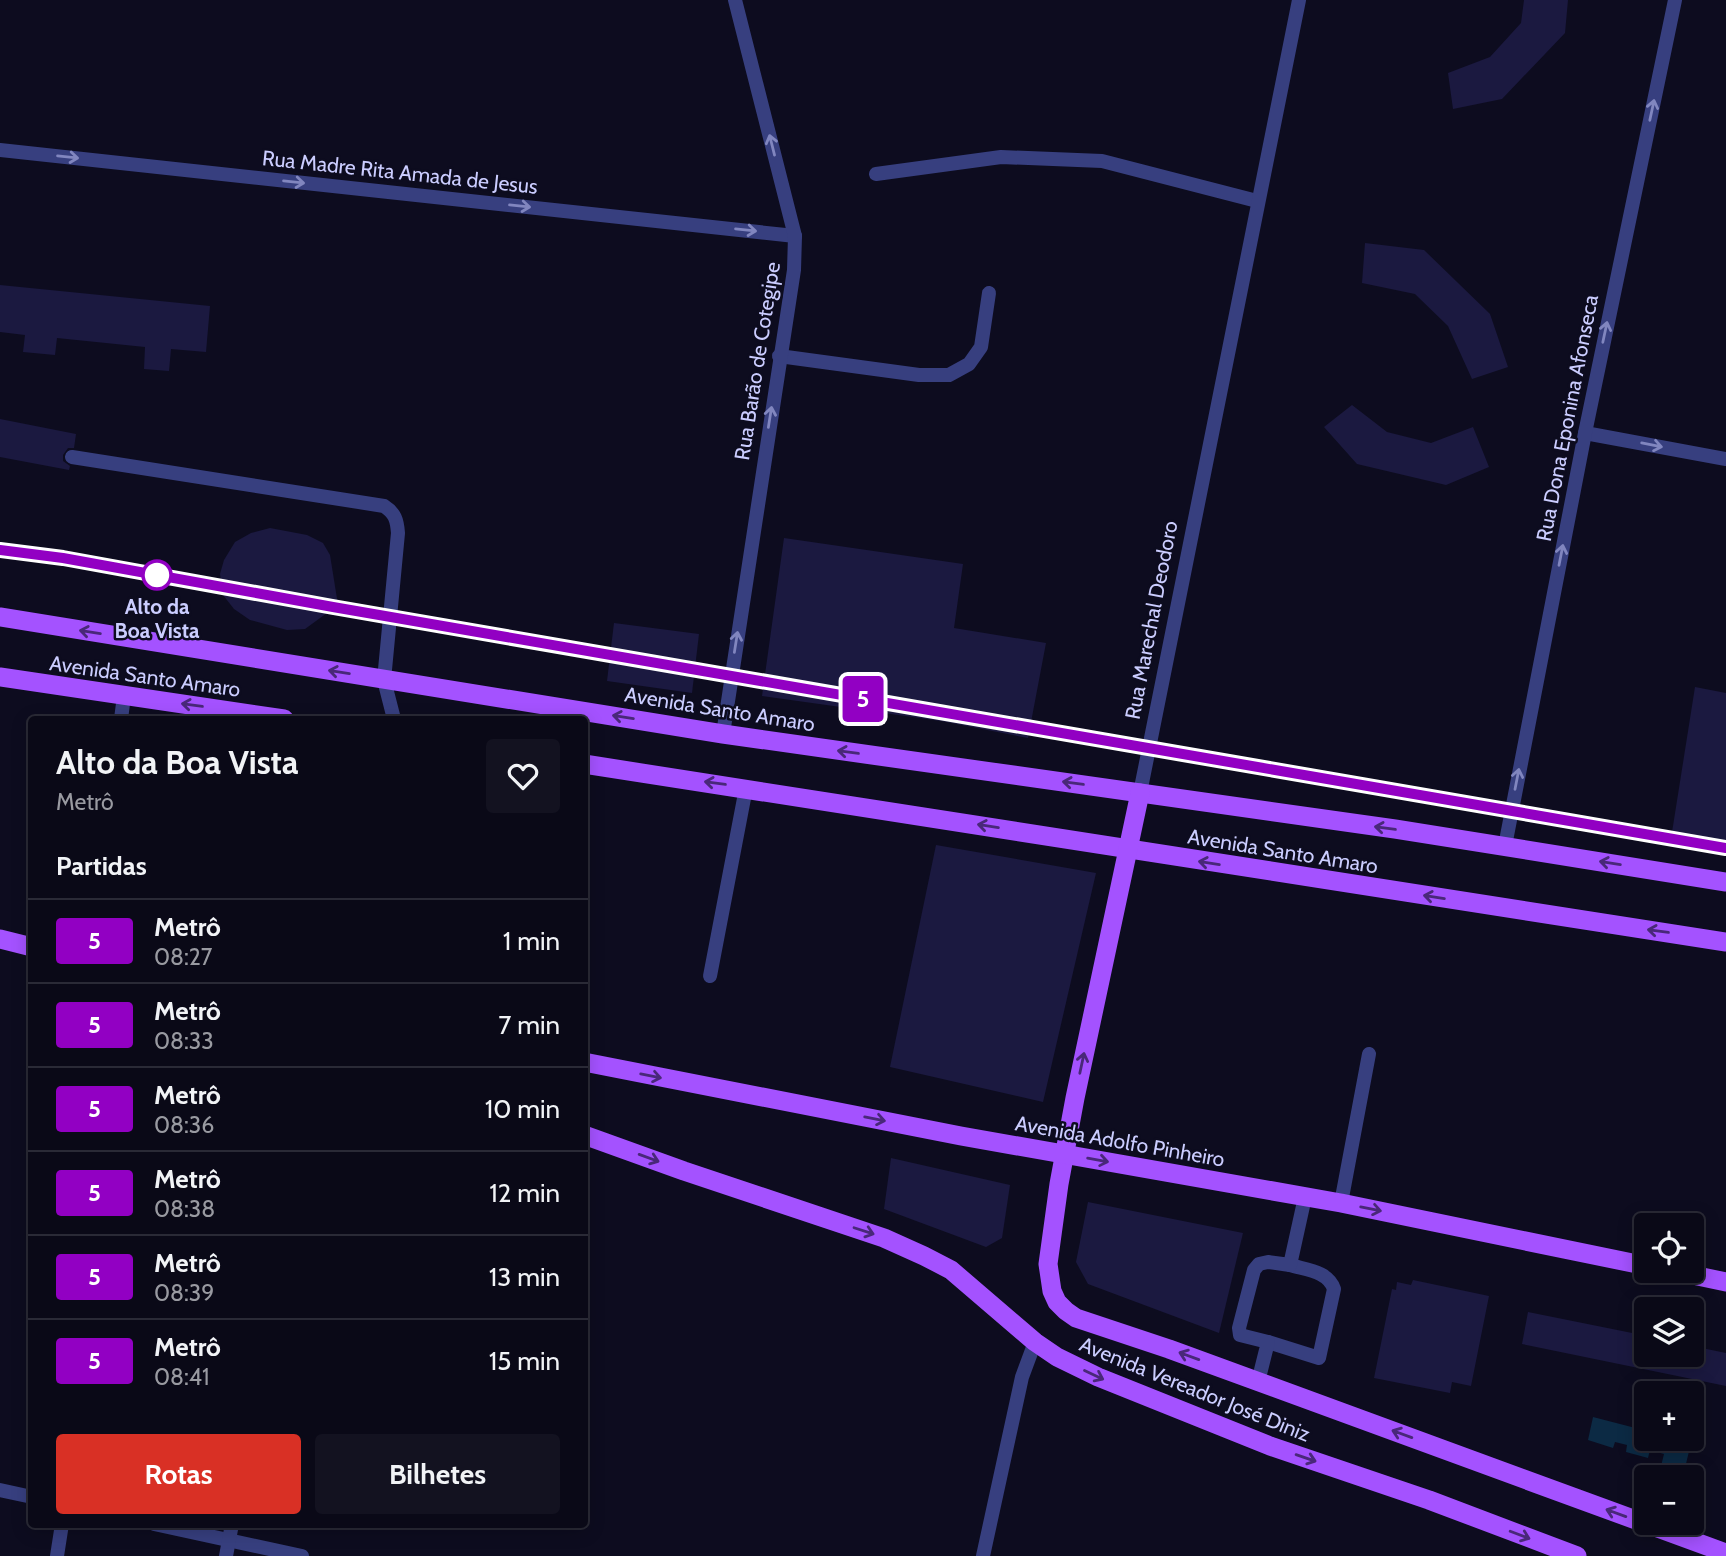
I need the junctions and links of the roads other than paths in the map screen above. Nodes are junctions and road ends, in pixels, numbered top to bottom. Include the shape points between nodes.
1 (735, 0) edge
2 (1299, 0) edge
3 (1675, 0) edge
4 (0, 150) edge
5 (876, 174) dead end
6 (1257, 201) junction
7 (795, 236) junction
8 (989, 293) dead end
9 (779, 356) junction
10 (1584, 433) junction
11 (72, 457) dead end
12 (1726, 459) edge
13 (0, 617) edge
14 (0, 677) edge
15 (384, 680) junction
16 (124, 696) junction
17 (121, 716) edge
18 (263, 716) edge
19 (393, 716) edge
20 (723, 734) junction
21 (588, 765) edge
22 (746, 788) junction
23 (1140, 793) junction
24 (1505, 846) junction
25 (1128, 848) junction
26 (1726, 882) edge
27 (0, 939) edge
28 (1726, 942) edge
29 (28, 946) edge
30 (710, 976) dead end
31 (1369, 1054) dead end
32 (588, 1063) edge
33 (588, 1136) edge
34 (1065, 1154) junction
35 (1305, 1197) junction
36 (1341, 1203) junction
37 (1634, 1263) edge
38 (1290, 1265) junction
39 (1704, 1277) edge
40 (1726, 1282) edge
41 (1052, 1291) joint
42 (1035, 1342) junction
43 (1268, 1342) junction
44 (1258, 1382) junction
45 (0, 1490) edge
46 (28, 1496) edge
47 (61, 1528) edge
48 (166, 1528) edge
49 (231, 1528) edge
50 (227, 1549) edge
51 (1726, 1553) edge
52 (57, 1556) edge
53 (302, 1556) edge
54 (983, 1556) edge
55 (1577, 1556) edge

7 -> 1 street, Rua Barão de Cotegipe
2 - 6 street, Rua Marechal Deodoro
10 -> 3 street, Rua Dona Eponina Afonseca
4 -> 7 street, Rua Madre Rita Amada de Jesus
5 - 6 street via 1001,157 1102,161
6 - 23 street, Rua Marechal Deodoro
7 - 9 street, Rua Barão de Cotegipe via 794,270
8 - 9 street via 981,347 969,364 949,375 919,376
20 -> 9 street, Rua Barão de Cotegipe
10 -> 12 street
24 -> 10 street, Rua Dona Eponina Afonseca
11 - 15 street via 384,506 393,512 398,533
15 -> 13 main road, Avenida Santo Amaro
14 - 16 main road, Avenida Santo Amaro
15 - 19 street
20 -> 15 main road, Avenida Santo Amaro
16 - 17 street
18 -> 16 main road, Avenida Santo Amaro
23 -> 20 main road, Avenida Santo Amaro
22 -> 21 main road, Avenida Santo Amaro
25 -> 22 main road, Avenida Santo Amaro
22 - 30 street
24 -> 23 main road, Avenida Santo Amaro
23 - 25 main road, Rua Marechal Deodoro
26 -> 24 main road, Avenida Santo Amaro
28 -> 25 main road, Avenida Santo Amaro
34 -> 25 main road, Rua Marechal Deodoro
27 - 29 main road
31 - 36 street
32 -> 34 main road, Avenida Adolfo Pinheiro
33 -> 42 main road, Avenida Vereador José Diniz via 884,1238 924,1256 951,1270
34 -> 35 main road, Avenida Adolfo Pinheiro
34 - 41 main road, Rua Marechal Deodoro via 1048,1264
35 - 36 main road, Avenida Adolfo Pinheiro
35 - 38 street
36 -> 37 main road, Avenida Adolfo Pinheiro
38 - 43 street via 1268,1262 1254,1270 1240,1335
38 - 43 street via 1332,1281 1319,1358
39 - 40 main road
44 -> 41 main road, Avenida Vereador José Diniz via 1076,1318 1057,1302
42 - 54 street
42 -> 55 main road, Avenida Vereador José Diniz via 1098,1377 1270,1446
43 - 44 street
51 -> 44 main road, Avenida Vereador José Diniz
45 - 46 street
47 - 52 street
48 - 50 street
49 - 50 street
50 - 53 street

